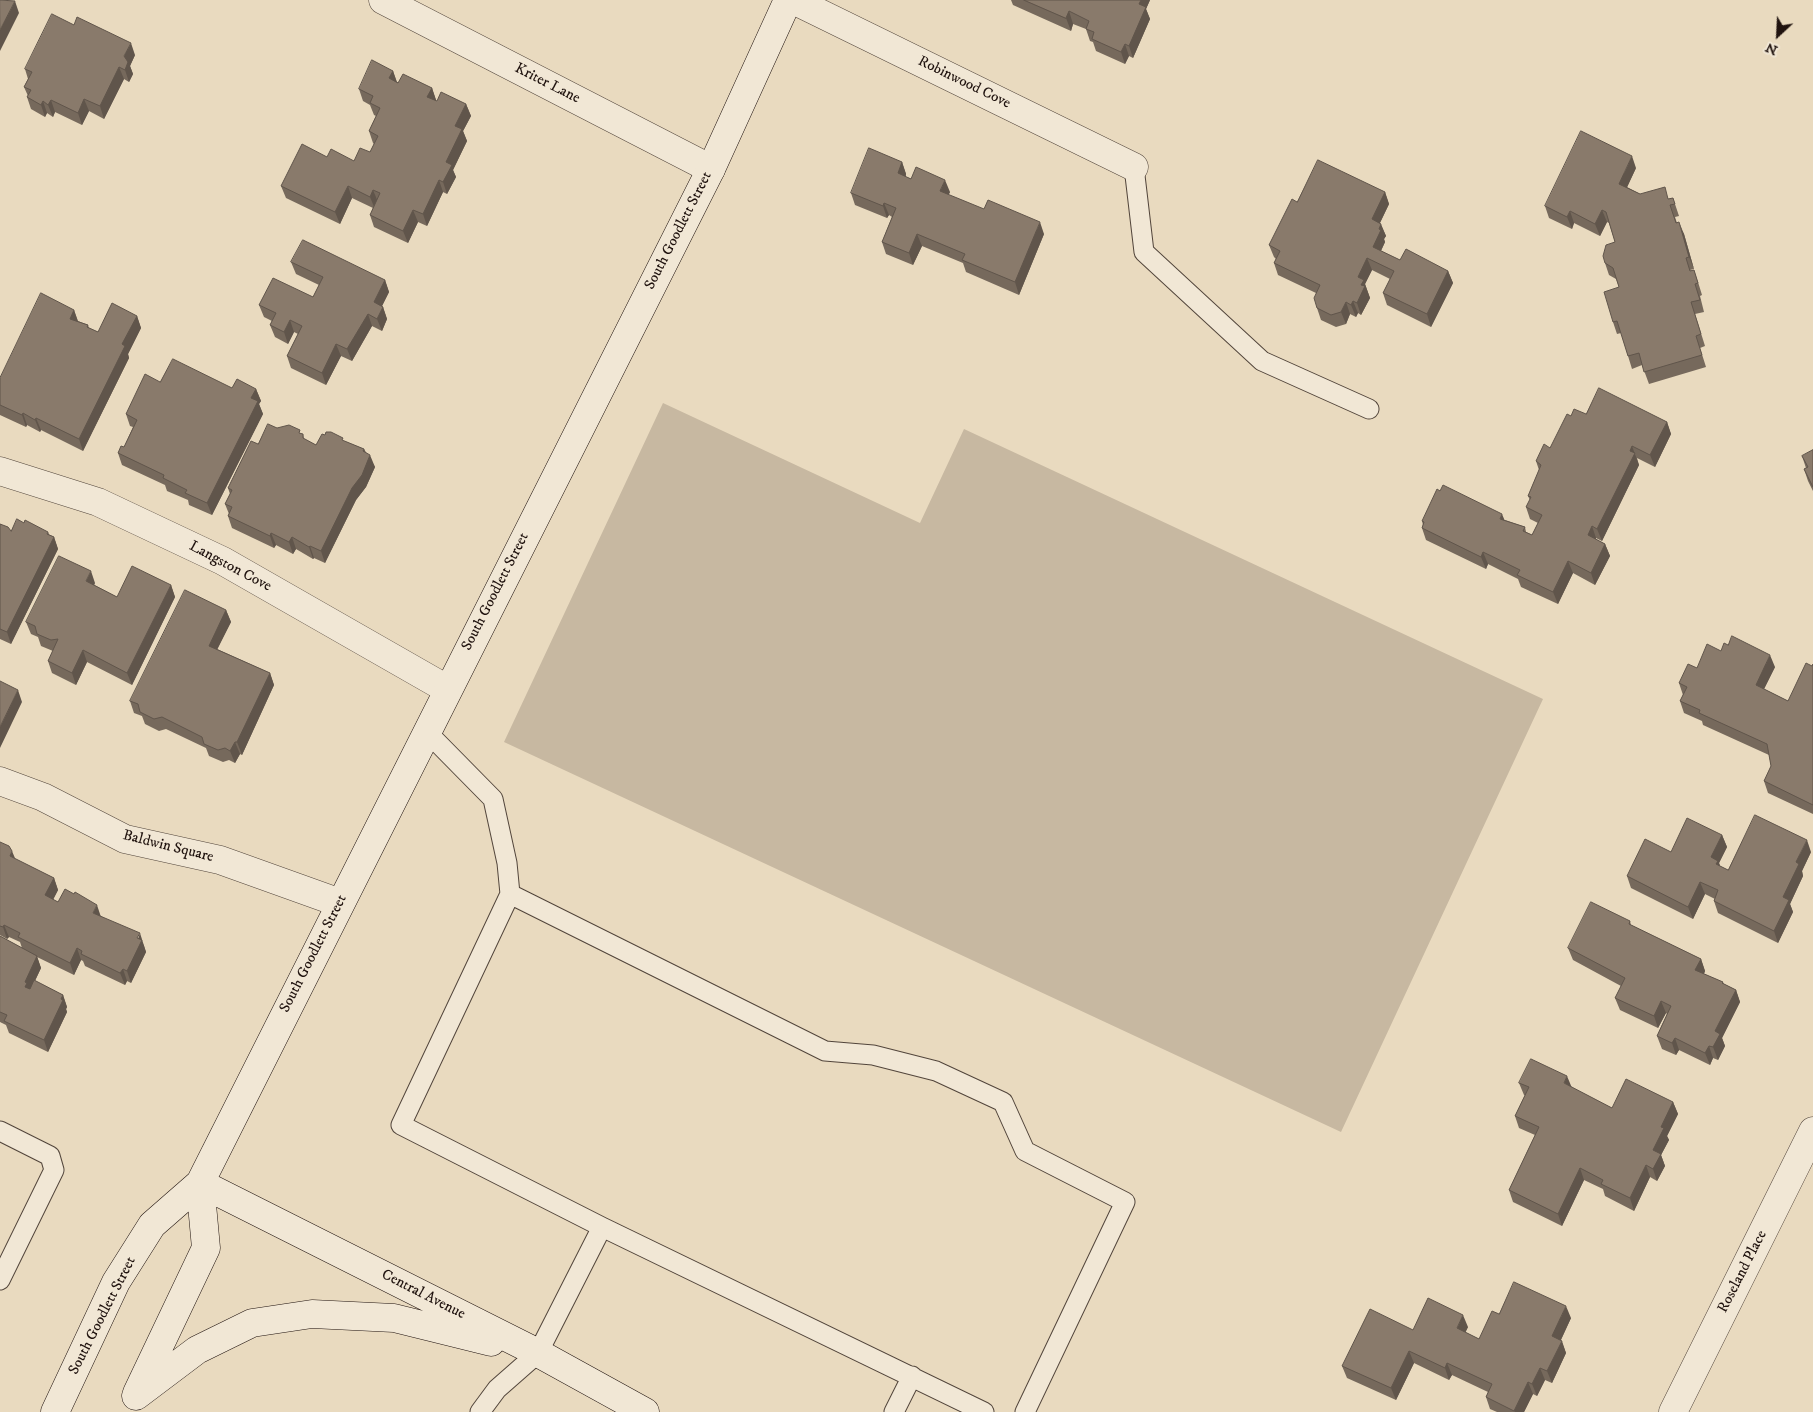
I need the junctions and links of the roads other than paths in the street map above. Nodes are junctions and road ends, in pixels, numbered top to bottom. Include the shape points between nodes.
1 (383, 0) edge
2 (788, 0) edge
3 (793, 0) edge
4 (1134, 167) joint
5 (711, 169) junction
6 (1369, 408) dead end
7 (0, 471) edge
8 (447, 689) junction
9 (426, 731) junction
10 (0, 781) edge
11 (510, 894) junction
12 (340, 903) junction
13 (0, 1131) edge
14 (1813, 1131) edge
15 (200, 1182) junction
16 (602, 1227) junction
17 (0, 1280) edge
18 (538, 1354) junction
19 (912, 1376) junction
20 (132, 1404) edge
21 (55, 1412) edge
22 (480, 1412) edge
23 (645, 1412) edge
24 (894, 1412) edge
25 (984, 1412) edge
26 (1025, 1412) edge
27 (1673, 1412) edge

1 - 5 main road, Kriter Lane
2 - 5 main road, South Goodlett Street
3 - 4 main road, Robinwood Cove
4 - 6 lane via 1144,252 1262,361
5 - 8 main road, South Goodlett Street
7 - 8 main road, Langston Cove via 98,502 224,561
8 - 9 main road, South Goodlett Street
9 - 11 lane via 493,799 507,862
9 - 12 main road, South Goodlett Street
10 - 12 main road, Baldwin Square via 43,798 125,839 220,860
11 - 16 lane via 401,1125
11 - 26 lane via 825,1051 873,1055 936,1071 1002,1102 1025,1151 1125,1202
12 - 15 main road, South Goodlett Street
13 - 17 lane via 50,1156 54,1170
14 - 27 main road, Roseland Place
15 - 18 main road, Central Avenue
15 - 20 main road via 206,1248
15 - 21 main road, South Goodlett Street via 152,1225 116,1282
16 - 18 lane
16 - 19 lane
18 - 20 main road via 394,1318 312,1314 252,1323 197,1350
18 - 22 lane via 497,1389
18 - 23 main road, Central Avenue
19 - 24 lane
19 - 25 lane

